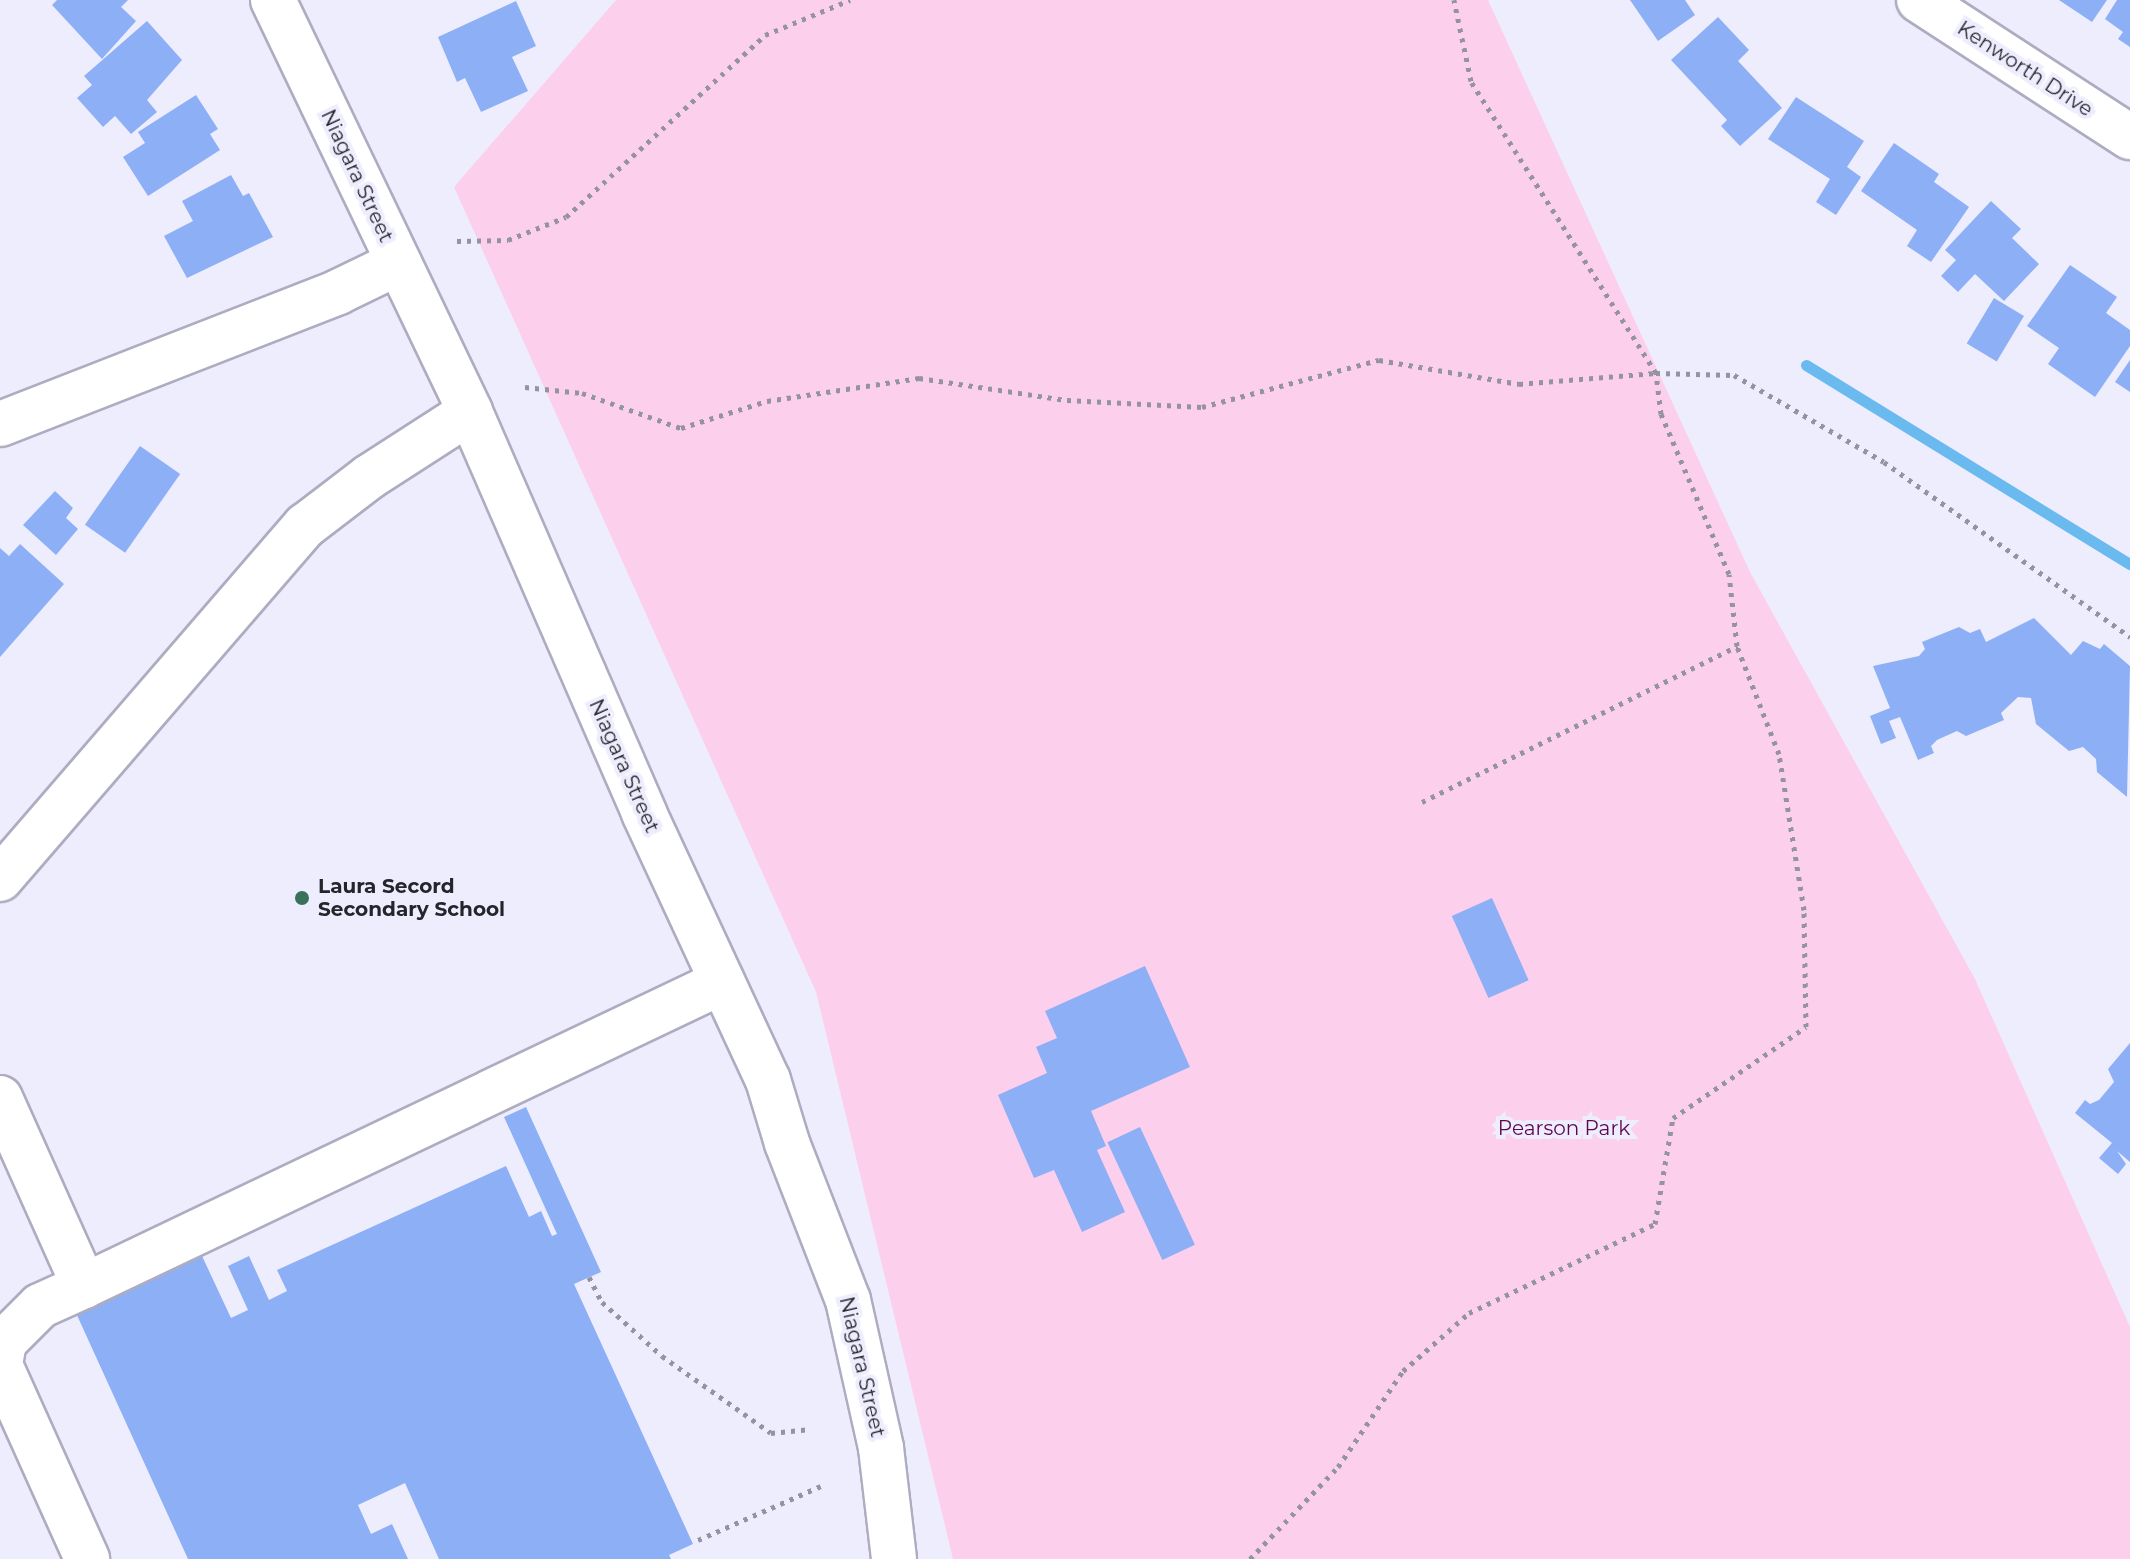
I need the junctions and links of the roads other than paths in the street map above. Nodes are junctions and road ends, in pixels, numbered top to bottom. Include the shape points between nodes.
1 (273, 0) edge
2 (1919, 0) edge
3 (2130, 137) edge
4 (398, 263) junction
5 (470, 412) junction
6 (0, 424) edge
7 (0, 879) edge
8 (722, 982) junction
9 (0, 1098) edge
10 (84, 1286) junction
11 (87, 1559) edge
12 (894, 1559) edge

1 - 4 main road, Niagara Street
2 - 3 main road, Kenworth Drive
4 - 5 main road, Niagara Street
4 - 6 main road via 338,292
5 - 7 main road via 305,526
5 - 8 main road, Niagara Street
8 - 10 main road
8 - 12 main road, Niagara Street via 768,1080 848,1300 881,1448
9 - 10 main road
10 - 11 main road via 40,1306 4,1342 0,1365

